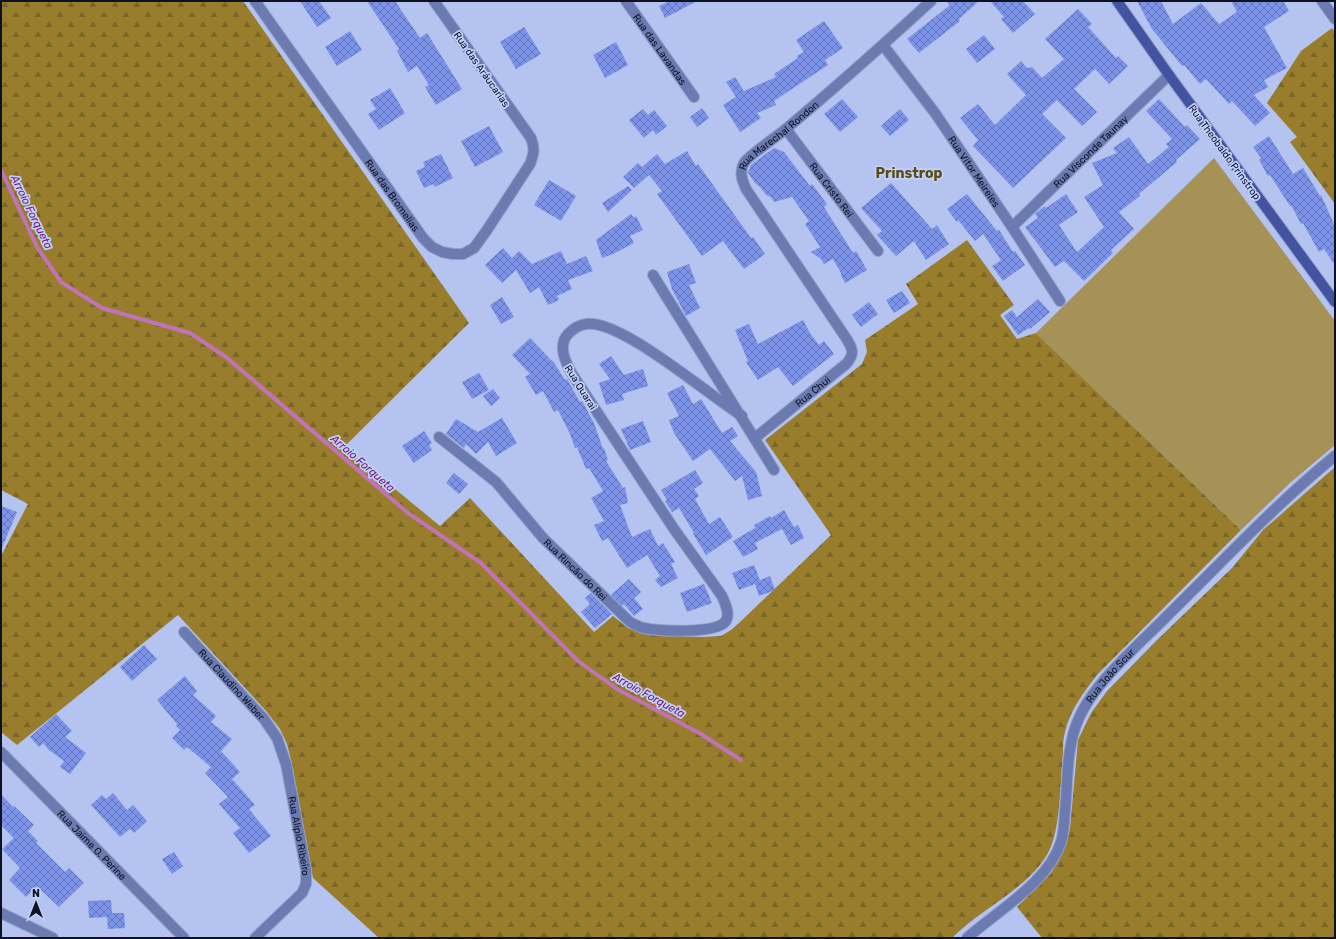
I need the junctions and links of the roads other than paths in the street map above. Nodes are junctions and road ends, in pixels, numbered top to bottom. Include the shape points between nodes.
1 (255, 1) edge
2 (434, 1) edge
3 (626, 1) edge
4 (931, 1) edge
5 (1117, 1) edge
6 (1322, 1) edge
7 (1335, 19) edge
8 (883, 46) junction
9 (1169, 75) junction
10 (694, 97) dead end
11 (786, 129) junction
12 (531, 138) joint
13 (1012, 227) junction
14 (878, 251) dead end
15 (653, 275) dead end
16 (1060, 301) dead end
17 (1335, 302) edge
18 (846, 338) joint
19 (742, 416) junction
20 (439, 437) dead end
21 (755, 438) junction
22 (1335, 456) edge
23 (774, 470) dead end
24 (727, 606) joint
25 (184, 632) dead end
26 (277, 738) joint
27 (1, 752) edge
28 (1, 913) edge
29 (968, 937) edge
30 (53, 938) edge
31 (184, 938) edge
32 (255, 938) edge

1 - 12 street, Rua das Bromelias via 419,231 432,247 442,252 463,254 474,248 530,164 534,148
2 - 12 street, Rua das Aráucarias
3 - 10 street, Rua das Lavandas
4 - 8 street, Rua Marechal Rondon
5 - 9 street, Rua Theobaldo Prinstrop
6 - 7 street
8 - 11 street, Rua Marechal Rondon
8 - 13 street, Rua Vitor Meireles via 935,113
9 - 13 street, Rua Visconde Taunay
9 - 17 street, Rua Theobaldo Prinstrop
11 - 14 street, Rua Cristo Rei
11 - 18 street, Rua Marechal Rondon via 745,162 741,170 742,180
13 - 16 street, Rua Vitor Meireles
15 - 19 street
18 - 21 street, Rua Chui via 852,352 846,364
19 - 21 street
19 - 24 street, Rua Quarai via 631,338 599,324 586,323 576,327 566,336 562,348 564,360 572,374
20 - 24 street, Rua Rincão do Rei via 496,482 543,538 630,622 643,628 672,631 705,630 726,622
21 - 23 street
22 - 29 street, Rua João Scur via 1254,530 1118,666 1089,701 1079,718 1073,736 1064,826 1055,856 1030,887
25 - 26 street, Rua Claudino Weber via 264,719
26 - 32 street, Rua Alipio Ribeiro via 286,764 306,870 306,884 302,893
27 - 31 street, Rua Jaime O. Perine
28 - 30 street

